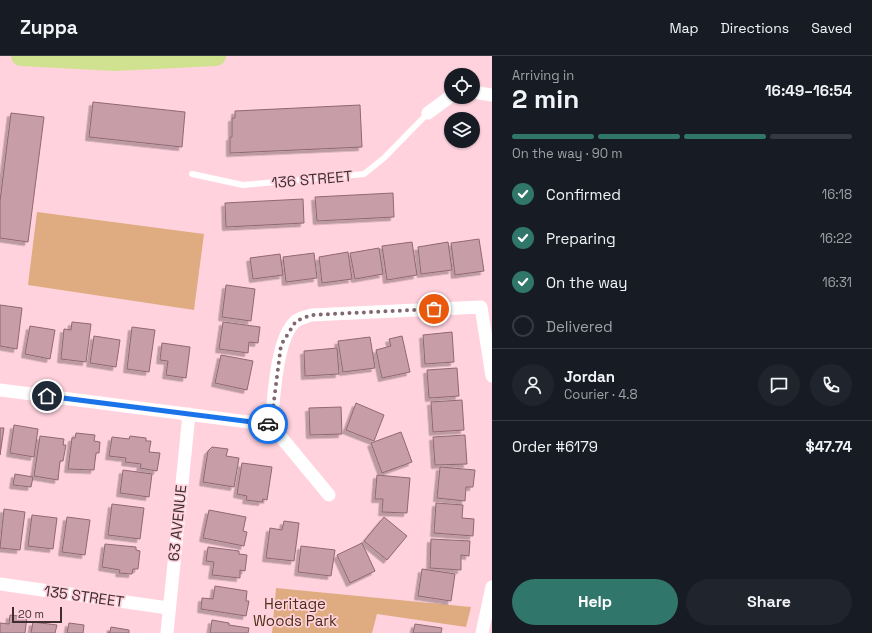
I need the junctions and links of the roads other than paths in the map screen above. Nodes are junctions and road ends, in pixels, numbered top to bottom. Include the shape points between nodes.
1 (21, 56) edge
2 (216, 56) edge
3 (480, 93) edge
4 (492, 95) edge
5 (444, 101) edge
6 (428, 113) joint
7 (192, 174) dead end
8 (492, 376) edge
9 (0, 390) edge
10 (189, 414) junction
11 (271, 424) junction
12 (329, 495) dead end
13 (0, 584) edge
14 (492, 587) edge
15 (168, 608) junction
16 (167, 633) edge
17 (485, 633) edge

1 - 2 main road via 115,61
3 - 4 street
5 - 6 street, 136 STREET
6 - 7 lane, 136 STREET via 384,158 364,174 244,185
8 - 11 street via 481,307 311,315 296,321 281,345
9 - 10 street
10 - 11 street
10 - 15 street, 63 AVENUE
11 - 12 street
13 - 15 street, 135 STREET
14 - 17 street
15 - 16 street, 63 AVENUE

